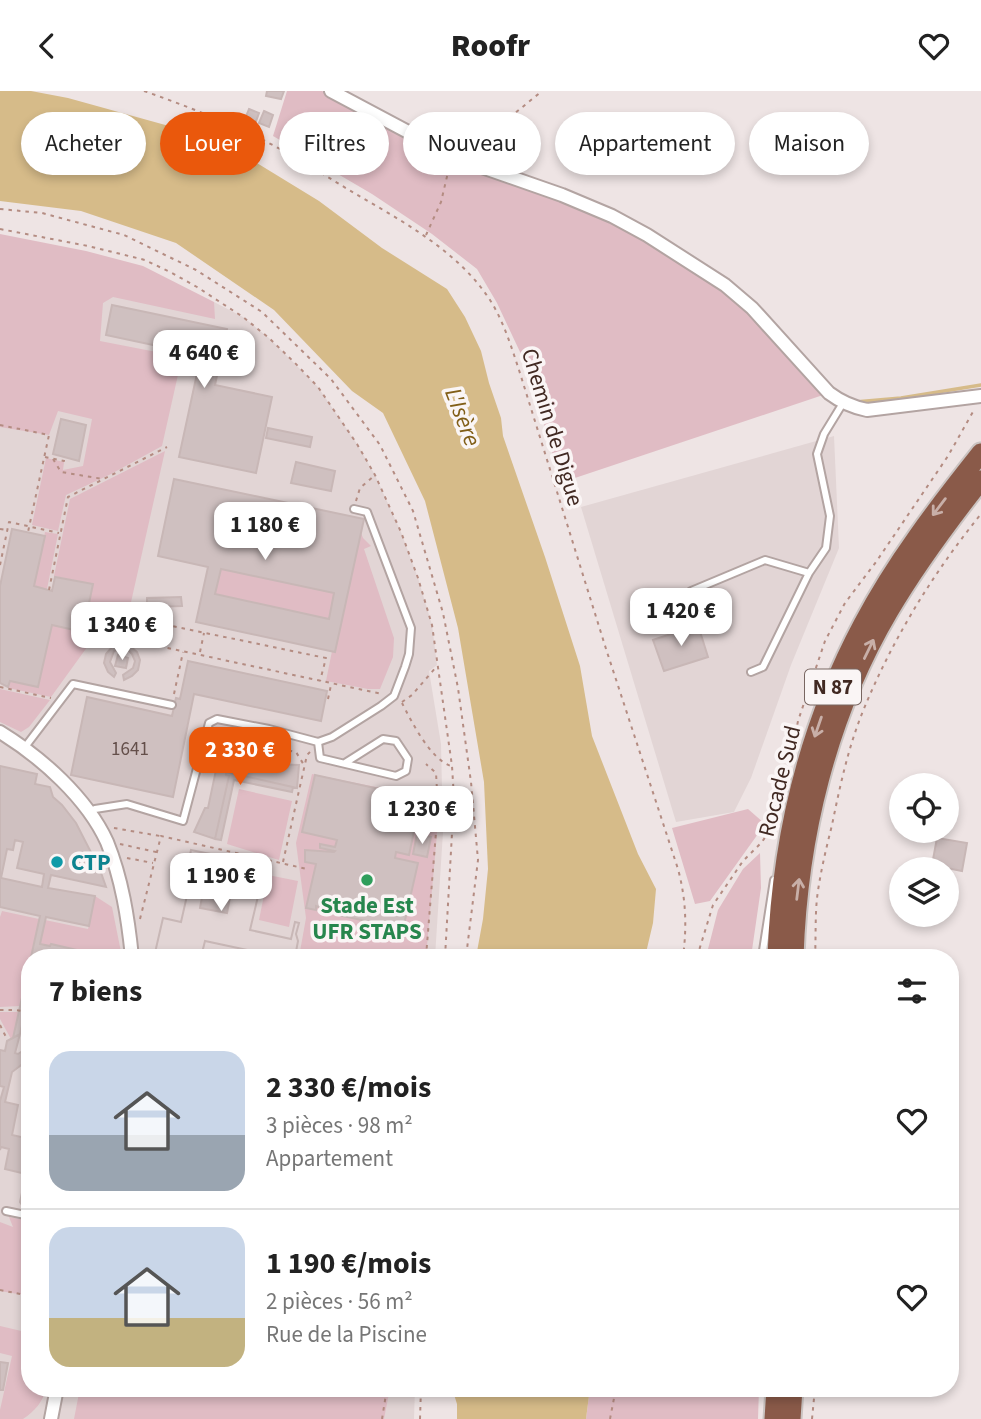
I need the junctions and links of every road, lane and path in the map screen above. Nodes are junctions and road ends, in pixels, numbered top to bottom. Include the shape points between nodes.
1 (144, 91) edge
2 (331, 91) edge
3 (542, 91) edge
4 (515, 112) edge
5 (403, 130) edge
6 (450, 175) edge
7 (505, 175) edge
8 (0, 209) edge
9 (0, 229) edge
10 (425, 236) junction
11 (981, 396) edge
12 (843, 403) junction
13 (974, 410) dead end
14 (0, 425) edge
15 (167, 447) dead end
16 (981, 453) edge
17 (44, 457) junction
18 (64, 458) dead end
19 (54, 459) junction
20 (375, 475) junction
21 (103, 479) junction
22 (981, 480) edge
23 (354, 509) joint
24 (981, 514) edge
25 (29, 527) junction
26 (0, 529) edge
27 (7, 531) junction
28 (28, 532) dead end
29 (60, 533) junction
30 (0, 565) edge
31 (809, 573) junction
32 (49, 590) dead end
33 (691, 591) dead end
34 (90, 609) dead end
35 (94, 610) junction
36 (204, 632) junction
37 (102, 636) dead end
38 (126, 639) dead end
39 (183, 651) junction
40 (200, 654) junction
41 (437, 665) junction
42 (751, 672) dead end
43 (320, 681) junction
44 (331, 684) junction
45 (0, 687) edge
46 (394, 696) junction
47 (52, 699) dead end
48 (328, 699) dead end
49 (172, 705) joint
50 (0, 732) edge
51 (207, 733) junction
52 (318, 743) junction
53 (25, 747) junction
54 (345, 763) junction
55 (426, 764) dead end
56 (305, 765) junction
57 (790, 765) dead end
58 (452, 766) junction
59 (789, 798) junction
60 (89, 813) junction
61 (113, 828) dead end
62 (161, 836) junction
63 (115, 843) dead end
64 (156, 852) junction
65 (122, 857) dead end
66 (778, 861) dead end
67 (154, 863) junction
68 (282, 863) junction
69 (307, 869) dead end
70 (775, 871) dead end
71 (139, 923) dead end
72 (131, 949) edge
73 (427, 949) edge
74 (445, 949) edge
75 (467, 949) edge
76 (684, 949) edge
77 (699, 949) edge
78 (763, 949) edge
79 (777, 949) edge
80 (794, 949) edge
81 (815, 949) edge
82 (0, 1010) edge
83 (21, 1011) edge
84 (0, 1025) edge
85 (6, 1037) dead end
86 (6, 1211) dead end
87 (21, 1214) edge
88 (0, 1290) edge
89 (21, 1294) edge
90 (55, 1397) edge
91 (386, 1397) edge
92 (421, 1397) edge
93 (614, 1397) edge
94 (775, 1397) edge
95 (792, 1397) edge
96 (814, 1397) edge
97 (50, 1416) edge
98 (382, 1419) edge
99 (420, 1419) edge
100 (610, 1419) edge
101 (774, 1419) edge
102 (791, 1419) edge
103 (812, 1419) edge

1 - 10 path, Chemin de Digue via 252,135
2 - 5 street
3 - 4 path
6 - 10 path
7 - 12 street via 612,216 725,285
8 - 75 path via 42,213 124,235 196,270 262,312 331,379 380,445 413,511 443,613 458,688 478,860
9 - 20 path via 145,260 243,317 318,387
10 - 76 path, Chemin de Digue via 477,283 507,334 678,869 687,922
11 - 12 street via 867,409
12 - 31 lane via 817,454 830,516 826,548
13 - 57 path via 948,456 845,603 825,641 797,721
14 - 17 path via 49,435
15 - 21 path
16 -> 59 highway, Rocade Sud / N 87 via 910,546 862,624
17 - 19 path
17 - 25 path
18 - 19 path
19 - 21 path via 61,472
20 - 23 path via 360,488
20 - 41 path via 418,578 432,625
21 - 29 path via 68,497
80 -> 22 highway, Rocade Sud / N 87 via 798,889 810,818 849,694 903,588
23 - 46 lane via 367,512 411,628 405,667
24 - 81 path via 923,594 863,712 843,773 823,865
25 - 27 path via 9,522
25 - 28 path
25 - 29 path
26 - 27 path
27 - 30 path
29 - 32 path
31 - 33 lane via 765,560
31 - 42 lane via 763,667
34 - 35 path
35 - 36 path
35 - 37 path
36 - 40 path
36 - 43 path via 326,658
38 - 39 path
39 - 40 path
39 - 49 path
40 - 43 path
41 - 58 path
41 - 58 path via 401,702 435,755
43 - 44 path
44 - 46 path
44 - 48 path
45 - 47 path
46 - 52 lane
49 - 53 lane via 73,684
50 - 53 street
51 - 52 lane via 209,723 217,719
51 - 56 path via 296,752
51 - 60 lane via 183,821 127,804
52 - 54 lane via 320,758
52 - 56 path
53 - 60 street
54 - 54 lane via 396,776 406,771 408,759 396,741 383,739
55 - 73 path via 436,773 438,807
56 - 68 path
58 - 74 path
59 - 66 lane
59 - 77 path via 713,905
59 - 79 highway, Rocade Sud / N 87
60 - 72 street via 113,858 124,894
61 - 62 path
62 - 64 path
62 - 68 path
63 - 64 path
64 - 67 path
65 - 67 path
67 - 71 path
68 - 69 path
70 - 78 lane
82 - 83 path
84 - 85 path
86 - 87 lane
88 - 89 path
90 - 97 street
91 - 98 path
92 - 99 path
93 - 100 path
94 - 101 highway
95 - 102 highway
96 - 103 path

